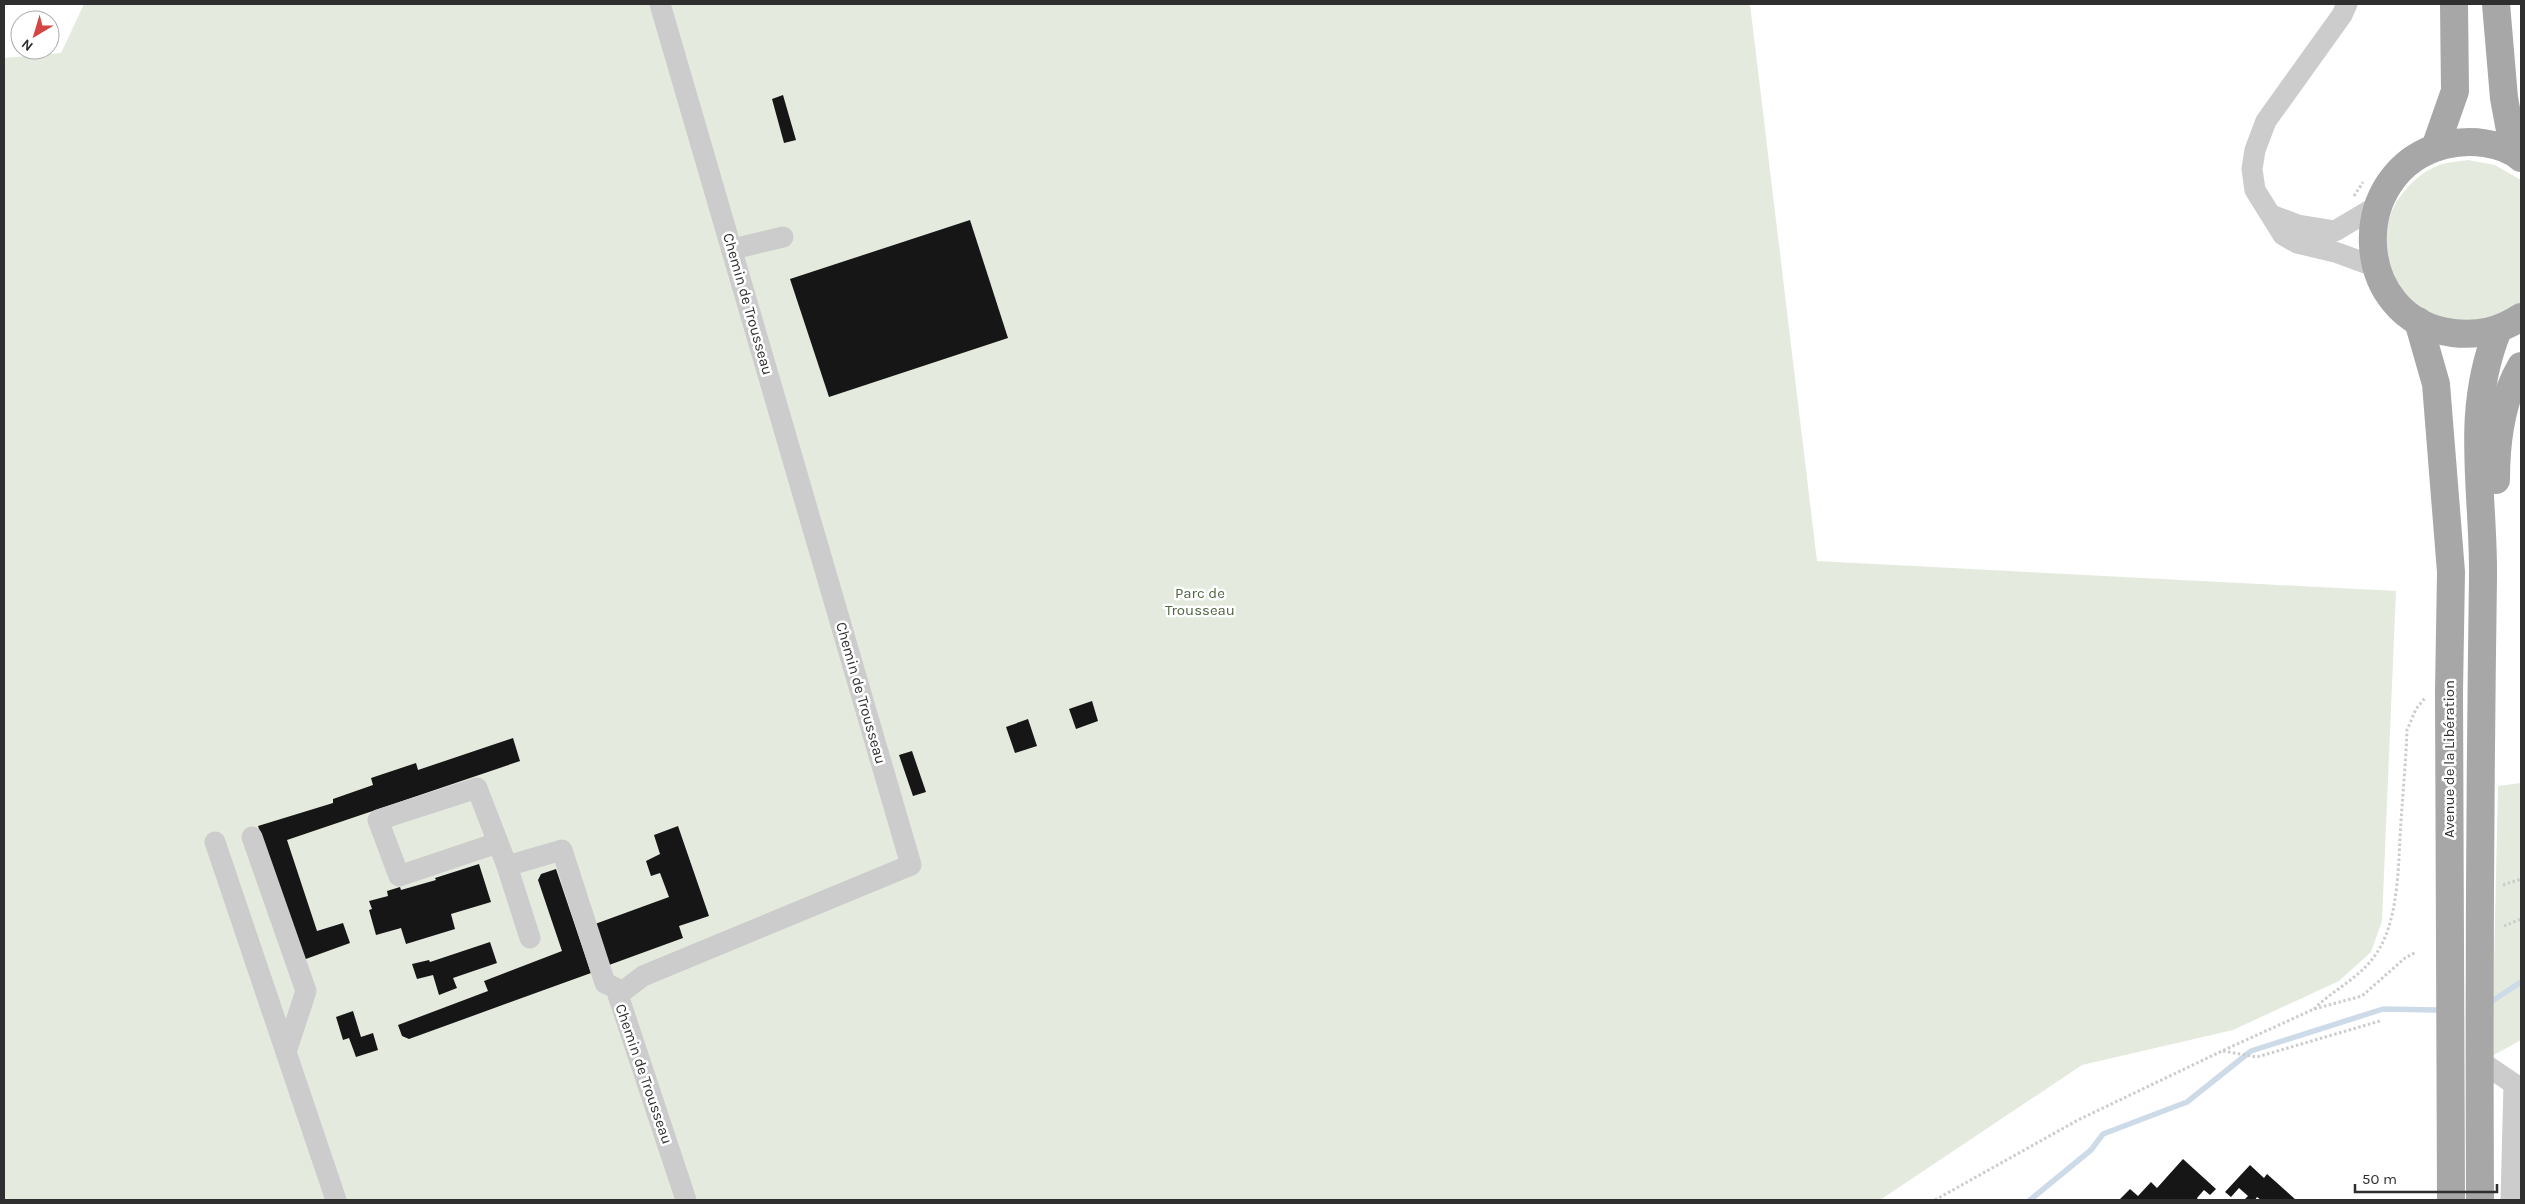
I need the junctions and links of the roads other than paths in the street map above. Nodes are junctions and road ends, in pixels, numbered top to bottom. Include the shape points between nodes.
1 (660, 4) edge
2 (2347, 4) edge
3 (2454, 4) edge
4 (2496, 4) edge
5 (2435, 148) junction
6 (2518, 155) edge
7 (2377, 206) junction
8 (2271, 215) junction
9 (783, 237) dead end
10 (733, 249) junction
11 (2376, 267) junction
12 (2418, 321) junction
13 (2510, 324) edge
14 (2521, 366) edge
15 (2484, 540) junction
16 (252, 837) dead end
17 (215, 842) dead end
18 (497, 843) junction
19 (507, 866) junction
20 (530, 938) dead end
21 (622, 991) junction
22 (286, 1052) junction
23 (2480, 1061) junction
24 (2518, 1082) edge
25 (336, 1200) edge
26 (686, 1200) edge
27 (2451, 1200) edge
28 (2480, 1200) edge
29 (2511, 1200) edge

1 - 10 street, Chemin de Trousseau
2 - 8 street via 2266,121 2260,135 2252,169 2256,190
3 - 5 main road via 2455,91
4 - 6 main road via 2504,98
5 - 6 main road via 2475,142
5 - 7 main road via 2400,170 2386,187
7 - 8 street via 2334,231 2298,225
7 - 11 main road via 2371,236
8 - 11 street via 2283,235 2297,243
9 - 10 street
10 - 21 street, Chemin de Trousseau via 911,865 643,976
11 - 12 main road via 2385,288 2400,307
12 - 13 main road via 2444,332 2471,335
12 - 27 main road, Avenue de la Libération via 2436,384 2451,572
13 - 15 main road, Avenue de la Libération via 2487,358 2480,393 2478,460
14 - 15 main road via 2504,406 2496,450 2495,505
15 - 23 main road, Avenue de la Libération
16 - 22 street via 306,991
17 - 22 street
18 - 18 street via 478,788 378,820 399,876
18 - 19 street
19 - 20 street
19 - 21 street via 562,850 605,983
21 - 26 street, Chemin de Trousseau via 618,995
22 - 25 street
23 - 24 street
23 - 28 main road, Avenue de la Libération
24 - 29 street

